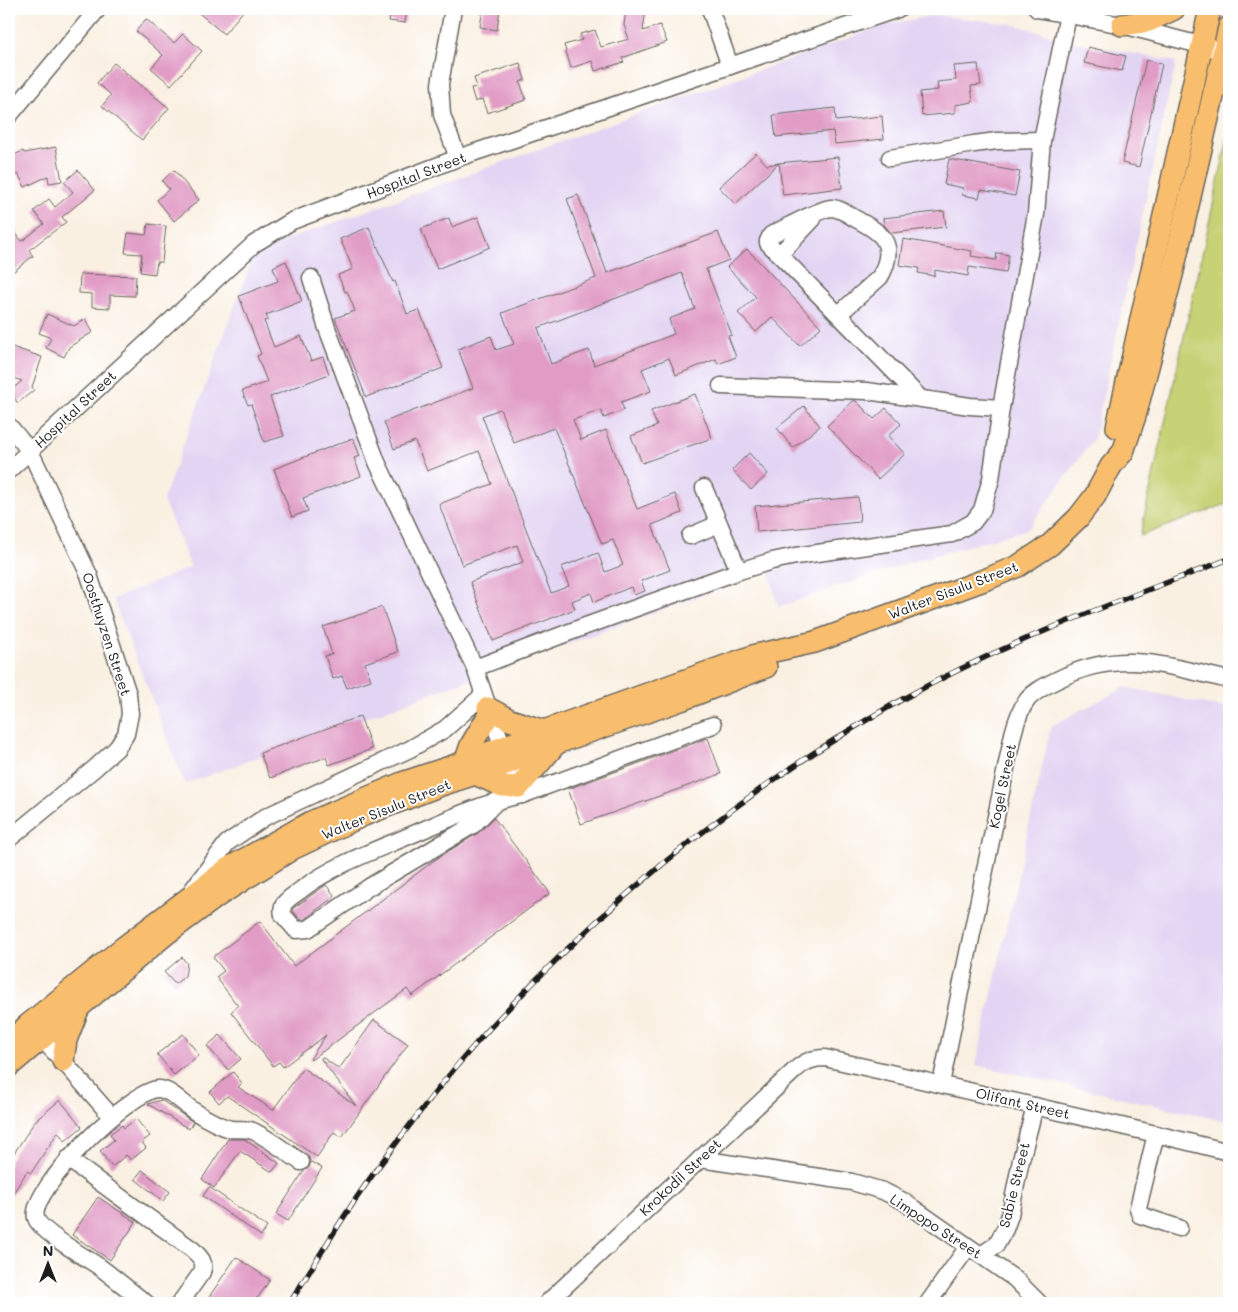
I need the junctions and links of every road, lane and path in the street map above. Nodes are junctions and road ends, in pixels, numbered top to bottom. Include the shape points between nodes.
1 (98, 9) edge
2 (453, 9) edge
3 (710, 9) edge
4 (898, 9) edge
5 (1037, 9) edge
6 (1174, 9) edge
7 (1210, 9) edge
8 (1061, 12) edge
9 (1122, 26) junction
10 (1229, 27) edge
11 (1202, 46) junction
12 (1227, 51) edge
13 (730, 66) junction
14 (9, 116) edge
15 (1042, 140) junction
16 (458, 158) junction
17 (890, 158) dead end
18 (312, 278) dead end
19 (839, 314) junction
20 (721, 386) dead end
21 (920, 398) junction
22 (1001, 408) junction
23 (9, 426) edge
24 (30, 451) junction
25 (1111, 466) junction
26 (9, 470) edge
27 (704, 488) dead end
28 (719, 524) junction
29 (690, 536) dead end
30 (739, 571) junction
31 (475, 668) junction
32 (1229, 680) edge
33 (487, 705) junction
34 (713, 725) dead end
35 (551, 737) junction
36 (506, 755) junction
37 (470, 768) junction
38 (520, 791) junction
39 (496, 802) junction
40 (9, 839) edge
41 (184, 901) junction
42 (80, 1004) junction
43 (35, 1031) junction
44 (9, 1043) edge
45 (817, 1058) joint
46 (63, 1061) junction
47 (9, 1066) edge
48 (940, 1084) junction
49 (1034, 1106) junction
50 (112, 1118) junction
51 (1156, 1134) junction
52 (1229, 1152) edge
53 (68, 1159) junction
54 (700, 1159) junction
55 (301, 1162) dead end
56 (1178, 1228) dead end
57 (974, 1251) junction
58 (146, 1303) edge
59 (180, 1303) edge
60 (547, 1303) edge
61 (928, 1303) edge
62 (1039, 1303) edge

1 - 14 street
2 - 16 street via 440,84 442,115
3 - 13 street
4 - 13 street, Hospital Street
5 - 8 street
6 - 9 main road via 1149,20
7 - 11 main road
8 - 9 street
8 - 15 street
9 - 11 street
10 - 12 main road, Walter Sisulu Street
11 - 12 street
11 - 25 main road via 1112,449
12 - 25 main road, Walter Sisulu Street via 1135,416 1123,452
13 - 16 street, Hospital Street
15 - 17 street via 997,141
15 - 22 street via 1036,214
16 - 24 street, Hospital Street via 292,221 254,244
18 - 31 street via 327,328 377,462
19 - 19 street via 780,254 820,212 832,208 877,233 886,244 887,260 880,277
19 - 21 street
20 - 21 street via 858,390
21 - 22 street
22 - 30 street via 991,479 982,510 973,522 962,529 936,538 796,556
23 - 24 street, Oosthuyzen Street
24 - 26 street, Hospital Street
24 - 40 street, Oosthuyzen Street via 89,575 128,694 130,714 126,734 117,748
25 - 35 main road, Walter Sisulu Street via 1094,496 1064,533 1018,566 815,642 756,655
27 - 28 street
28 - 29 street
28 - 30 street
30 - 31 street
31 - 33 street
32 - 48 street, Kogel Street via 1147,662 1112,662 1074,671 1042,687 1024,704 1013,734
33 - 35 main road via 510,720
33 - 36 street
33 - 37 main road via 471,745
33 - 41 street via 410,749 265,817 227,843
34 - 38 street
35 - 36 main road, Walter Sisulu Street
35 - 38 main road
36 - 37 main road, Walter Sisulu Street
36 - 38 street
37 - 38 main road via 502,786
37 - 41 main road, Walter Sisulu Street via 402,783 311,822 227,870
37 - 42 main road, Walter Sisulu Street via 292,849 219,894
38 - 39 street
39 - 39 street via 473,825 369,887 308,929 296,930 282,915 283,905 289,899 339,865
41 - 43 main road, Walter Sisulu Street via 124,947
42 - 43 main road, Walter Sisulu Street
42 - 46 main road via 66,1040
43 - 44 main road, Walter Sisulu Street
43 - 46 street
43 - 47 main road, Walter Sisulu Street
45 - 48 street, Olifant Street
45 - 54 street, Krokodil Street via 801,1064
46 - 50 street
48 - 49 street, Olifant Street
49 - 51 street, Olifant Street
49 - 57 street, Sabie Street via 1007,1222 996,1245
50 - 53 street
50 - 55 street via 150,1090 164,1090 229,1129 252,1130
51 - 52 street, Olifant Street
51 - 56 street via 1138,1208 1140,1214
53 - 58 street via 38,1202 36,1219 50,1234
53 - 59 street via 200,1256 204,1264 202,1272
54 - 57 street, Limpopo Street via 866,1185 903,1201
54 - 60 street, Krokodil Street
57 - 61 street, Sabie Street
57 - 62 street, Limpopo Street via 1015,1278

